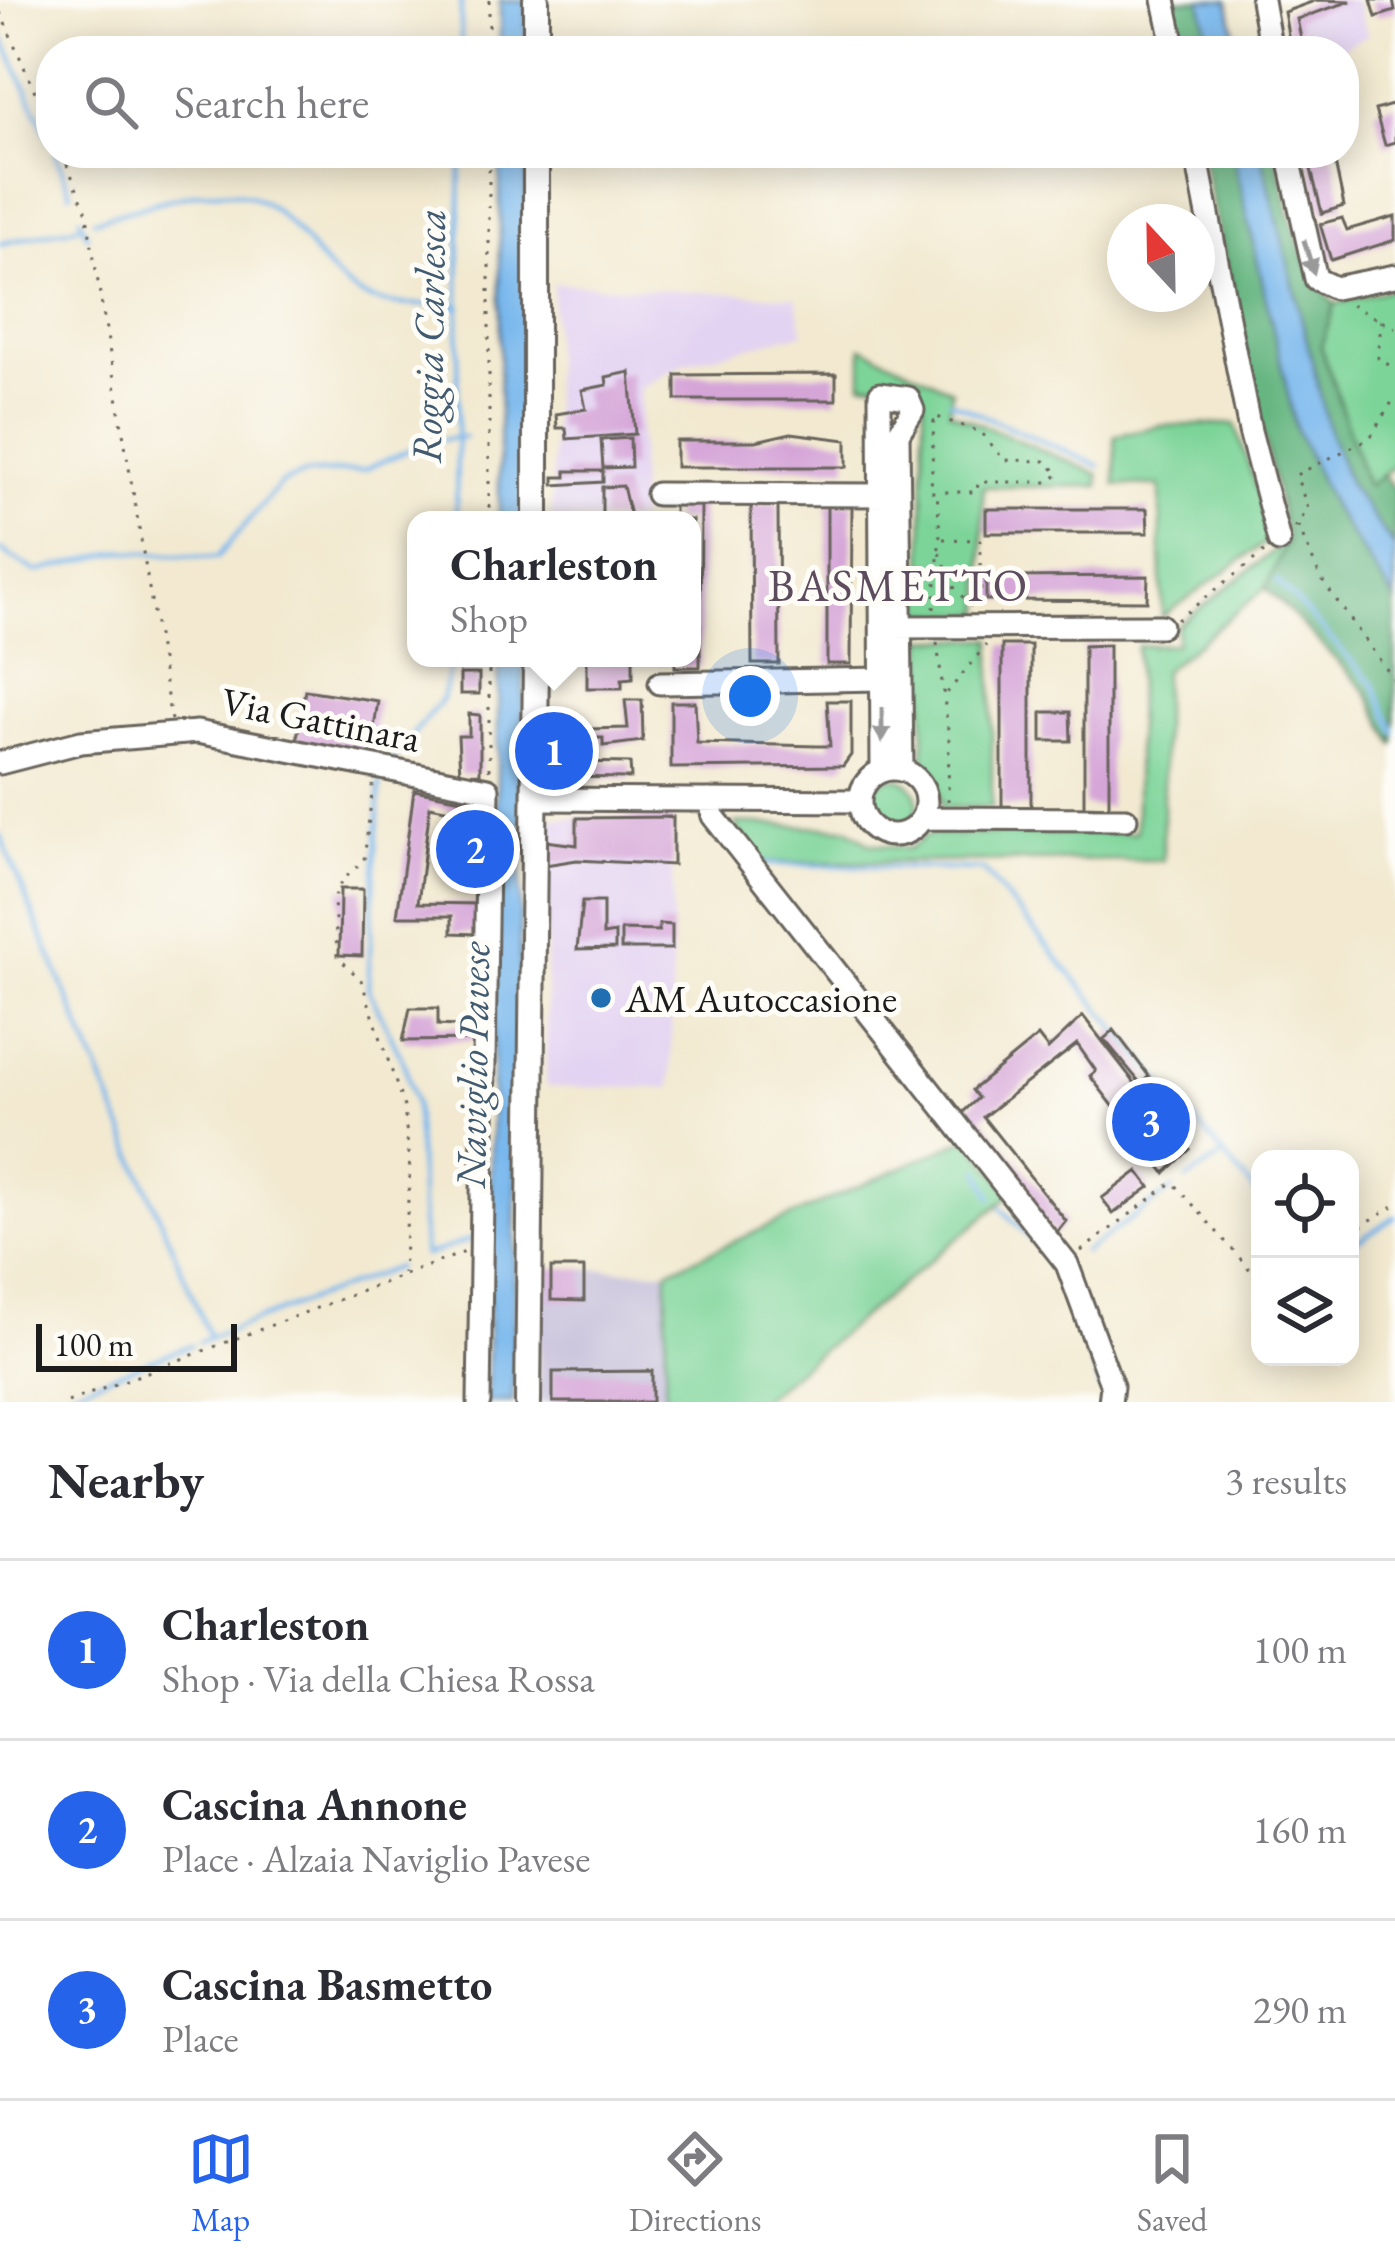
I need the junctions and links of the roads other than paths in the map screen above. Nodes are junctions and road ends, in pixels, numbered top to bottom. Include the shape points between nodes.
1 (536, 0) edge
2 (1165, 0) edge
3 (1262, 0) edge
4 (536, 36) edge
5 (1172, 36) edge
6 (1268, 36) edge
7 (536, 168) edge
8 (1199, 168) edge
9 (1290, 168) edge
10 (1395, 276) edge
11 (657, 494) dead end
12 (536, 511) edge
13 (1279, 541) road end
14 (1167, 625) road end
15 (891, 627) junction
16 (536, 667) edge
17 (881, 679) junction
18 (660, 683) dead end
19 (0, 763) edge
20 (892, 770) junction
21 (536, 799) junction
22 (709, 800) junction
23 (860, 801) junction
24 (922, 818) junction
25 (1126, 819) dead end
26 (479, 1402) edge
27 (529, 1402) edge
28 (1110, 1402) edge

1 - 4 main road
2 - 5 street
3 - 6 street
7 - 12 main road
8 - 13 street
9 -> 10 street via 1316,279 1335,288
11 - 15 street via 890,495
14 - 15 street
15 - 17 street
15 - 20 street
16 - 21 main road
17 - 18 street
17 -> 20 street
19 - 26 street, Via Gattinara via 81,742 197,731 486,787
20 - 23 street via 866,782
20 - 24 street via 924,790
21 - 22 street
21 - 27 main road
22 - 23 street
22 - 28 street via 1067,1264 1112,1386
23 - 24 street via 866,821 886,835
24 - 25 street

